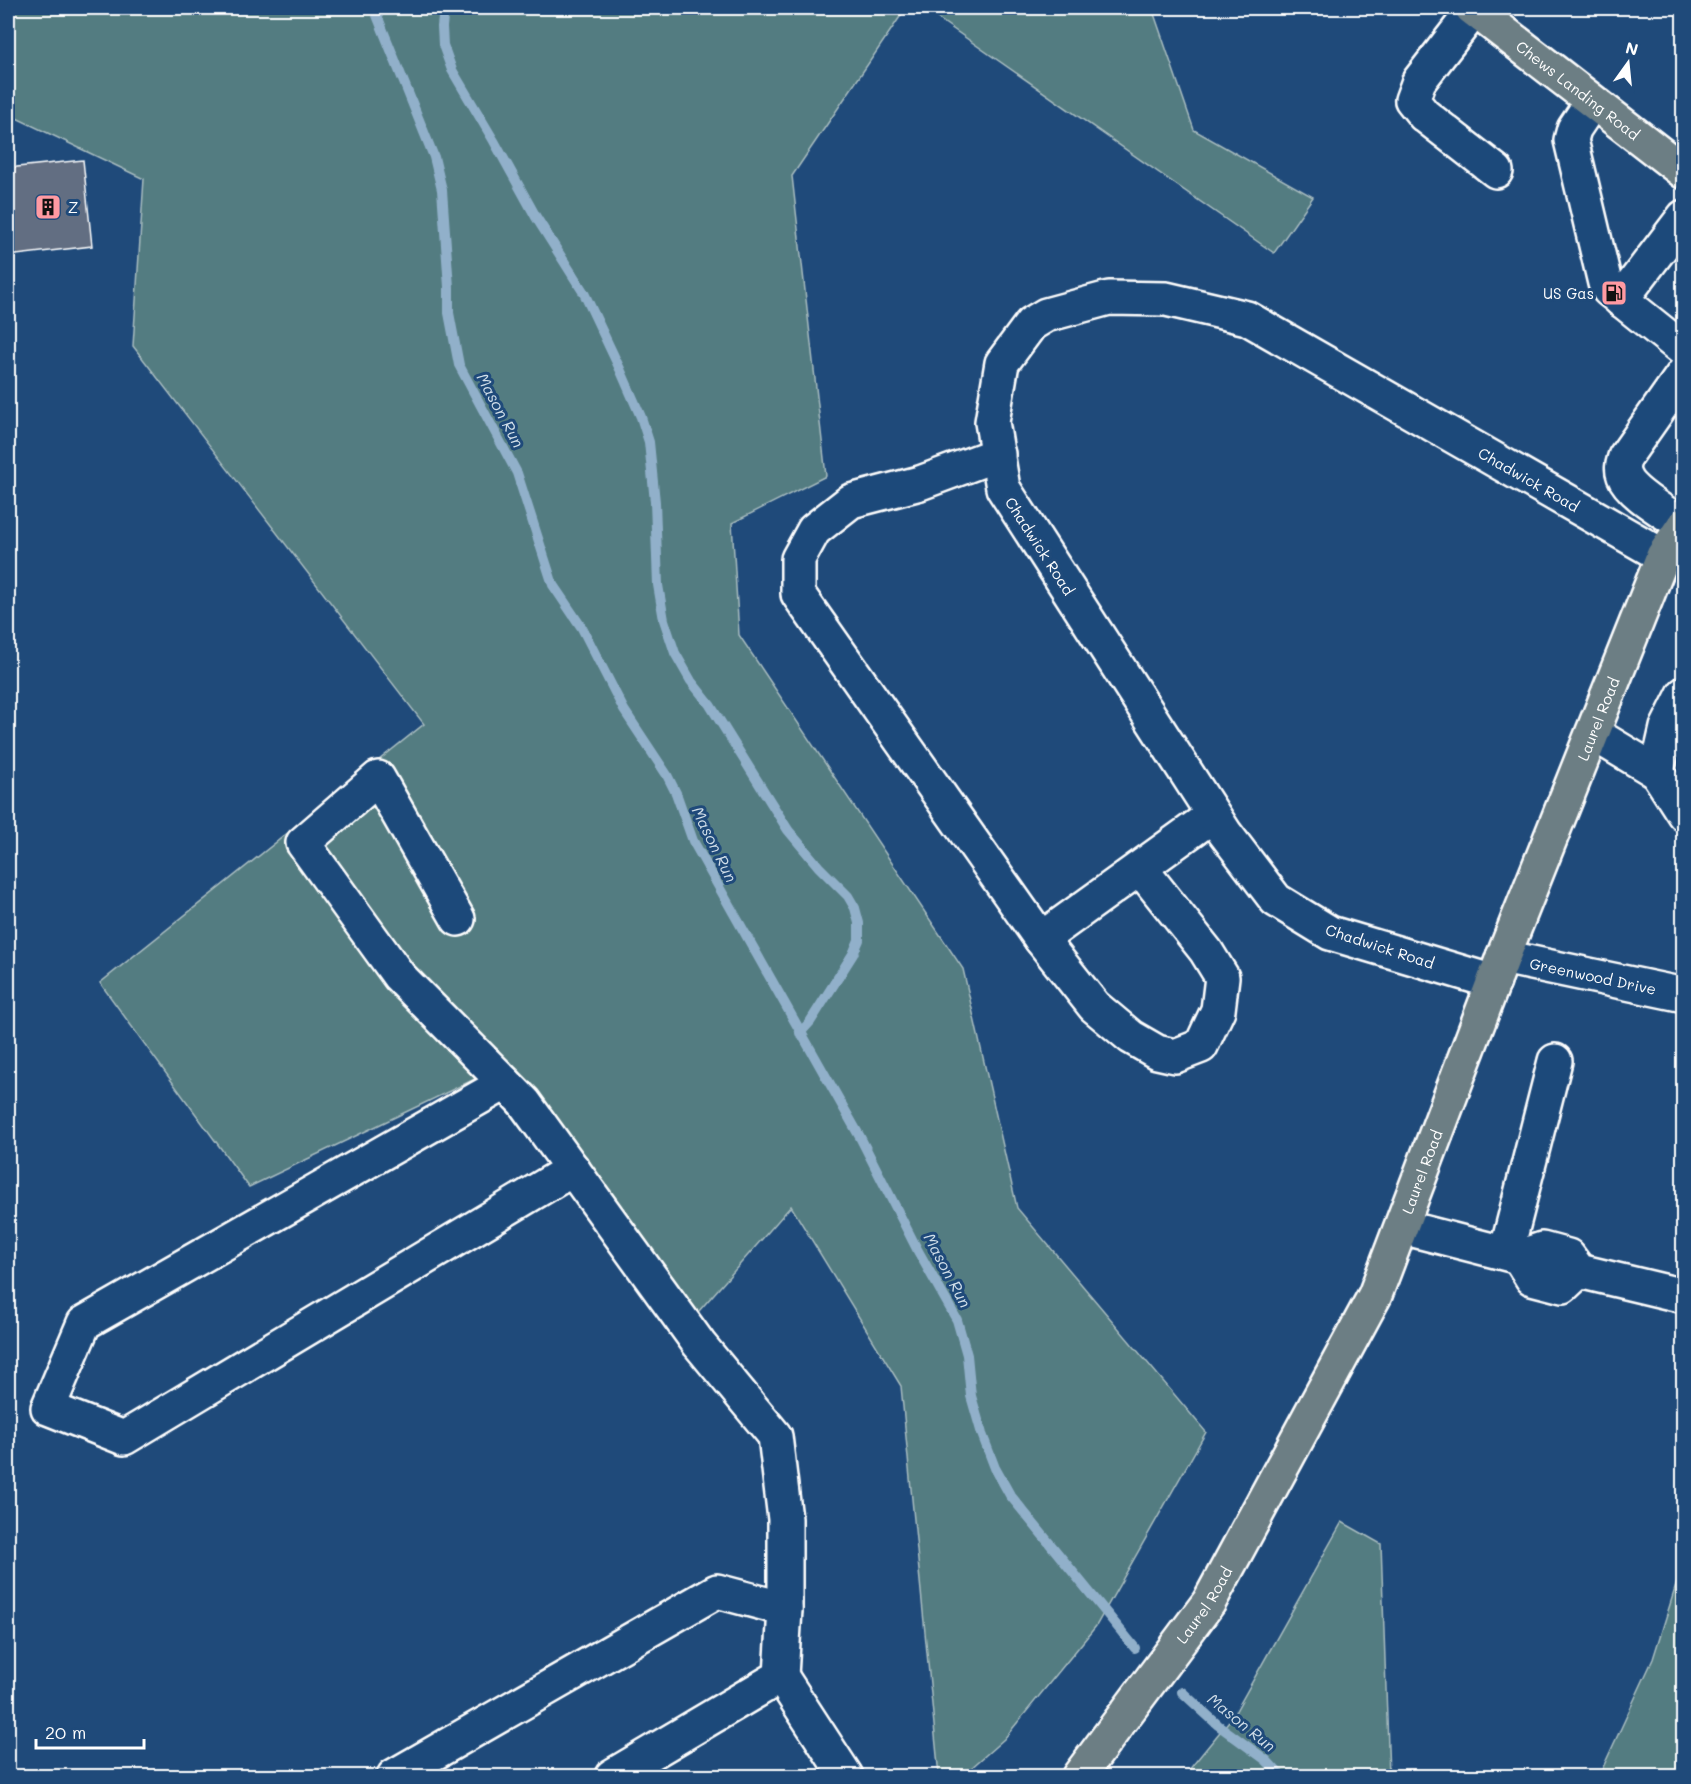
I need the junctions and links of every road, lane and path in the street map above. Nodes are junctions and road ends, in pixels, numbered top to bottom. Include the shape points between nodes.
1 (1473, 9) edge
2 (1592, 102) junction
3 (1496, 171) dead end
4 (1683, 172) edge
5 (1683, 217) edge
6 (1621, 300) junction
7 (1683, 350) edge
8 (1683, 372) edge
9 (998, 454) junction
10 (1683, 525) edge
11 (1664, 556) junction
12 (1683, 694) edge
13 (1593, 734) junction
14 (1656, 772) junction
15 (1683, 814) edge
16 (1213, 815) junction
17 (1140, 868) junction
18 (458, 919) dead end
19 (1041, 939) junction
20 (1498, 969) junction
21 (1683, 995) edge
22 (1555, 1061) dead end
23 (505, 1083) junction
24 (573, 1169) junction
25 (1402, 1227) junction
26 (1512, 1255) junction
27 (1683, 1296) edge
28 (785, 1610) junction
29 (780, 1676) junction
30 (394, 1776) edge
31 (612, 1776) edge
32 (846, 1776) edge
33 (1079, 1776) edge

1 - 2 main road, Chews Landing Road
1 - 3 street via 1419,81 1412,100 1424,115
2 - 4 main road, Chews Landing Road
2 - 6 street via 1574,129 1572,151 1605,283
5 - 6 street
6 - 7 street
8 - 10 street via 1622,466 1624,478 1633,489
9 - 11 street, Chadwick Road via 992,422 1002,363 1030,324 1046,315 1109,298 1166,299 1247,318
9 - 16 street, Chadwick Road via 1003,488
9 - 19 street via 920,483 851,501 814,530 798,559 798,594
10 - 11 main road, Laurel Road
11 - 13 main road, Laurel Road
12 - 14 street via 1667,728
13 - 14 street
13 - 20 main road, Laurel Road
14 - 15 street
16 - 17 street
16 - 20 street, Chadwick Road via 1276,900 1330,933
17 - 19 street
17 - 19 street via 1222,977 1218,1010 1201,1046 1175,1056 1157,1052 1131,1038 1094,1006
18 - 23 street via 378,778 303,843 399,976
20 - 21 street, Greenwood Drive
20 - 25 main road, Laurel Road
22 - 26 street
23 - 24 street via 524,1102
23 - 24 street via 84,1323 48,1408 124,1438
24 - 28 street via 699,1344 774,1436 785,1519
25 - 26 street
25 - 33 main road, Laurel Road via 1375,1295 1209,1602
26 - 27 street via 1532,1278 1563,1286 1580,1271
28 - 29 street
28 - 30 street via 717,1591
29 - 31 street
29 - 32 street

